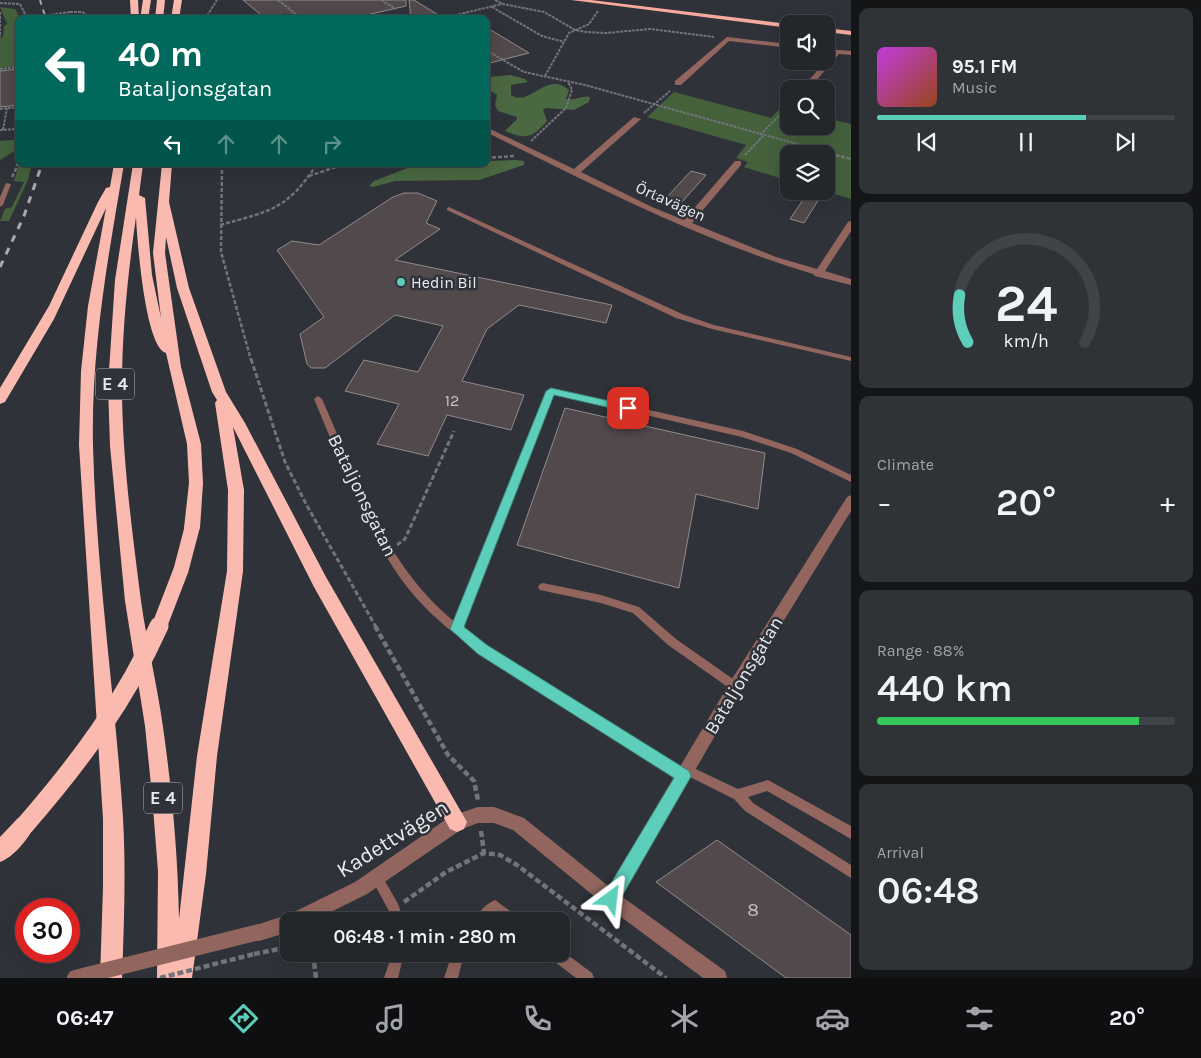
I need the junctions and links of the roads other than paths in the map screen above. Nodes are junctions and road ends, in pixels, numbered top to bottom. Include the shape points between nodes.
1 (134, 0) edge
2 (147, 0) edge
3 (161, 0) edge
4 (178, 0) edge
5 (574, 0) edge
6 (599, 4) edge
7 (135, 15) edge
8 (145, 15) edge
9 (159, 15) edge
10 (176, 15) edge
11 (780, 22) edge
12 (780, 25) edge
13 (835, 29) edge
14 (851, 31) edge
15 (780, 45) edge
16 (837, 52) joint
17 (851, 54) edge
18 (813, 80) edge
19 (678, 83) road end
20 (637, 118) road end
21 (490, 131) edge
22 (738, 162) road end
23 (138, 167) edge
24 (138, 167) edge
25 (167, 167) edge
26 (118, 170) edge
27 (575, 173) junction
28 (8, 184) road end
29 (2, 194) edge
30 (163, 199) junction
31 (0, 205) edge
32 (449, 209) dead end
33 (686, 224) junction
34 (851, 224) edge
35 (818, 274) junction
36 (851, 282) edge
37 (851, 359) edge
38 (174, 367) junction
39 (220, 392) junction
40 (0, 399) edge
41 (318, 399) dead end
42 (851, 478) edge
43 (851, 500) edge
44 (543, 586) dead end
45 (457, 629) junction
46 (736, 687) junction
47 (685, 773) junction
48 (738, 795) junction
49 (457, 822) junction
50 (851, 833) edge
51 (0, 852) edge
52 (851, 872) edge
53 (377, 878) junction
54 (611, 899) junction
55 (312, 912) edge
56 (395, 912) edge
57 (489, 912) edge
58 (503, 912) edge
59 (280, 926) edge
60 (396, 962) edge
61 (456, 962) edge
62 (566, 962) edge
63 (74, 978) edge
64 (111, 978) edge
65 (168, 978) edge
66 (181, 978) edge
67 (391, 978) edge
68 (451, 978) edge
69 (587, 978) edge
70 (718, 978) edge

1 - 7 highway
2 - 8 highway
3 - 9 highway
4 - 10 highway
5 - 12 highway
6 - 11 highway
13 - 14 highway
15 - 19 street via 727,39
16 - 17 street
16 - 18 street
20 - 27 street
21 - 27 street, Örtavägen
22 - 33 street
23 - 38 highway via 141,243 147,286 157,327
24 - 65 highway, E 4 via 121,280 115,386 117,446 133,601 162,795 168,871
25 - 30 highway
26 - 40 highway via 62,292
26 - 64 highway, E 4 via 94,306 86,445 113,819
27 - 33 street, Örtavägen
28 - 29 lane
29 - 31 lane
30 - 38 highway via 159,253
30 - 39 highway via 183,288
32 - 37 lane via 679,316 712,328
33 - 35 street, Örtavägen
34 - 35 street
35 - 36 street, Örtavägen
38 - 51 highway, bridge via 194,444 196,482 192,528 179,580 136,674 90,745 26,825
39 - 49 highway via 320,582
39 - 66 highway via 236,490 235,571 206,756 196,874
41 - 45 lane, Bataljonsgatan via 389,552 423,599
42 - 45 lane via 794,451 751,436 551,391
43 - 46 street, Bataljonsgatan
44 - 46 lane via 636,610 672,642
45 - 47 lane, Bataljonsgatan via 483,650
46 - 47 street, Bataljonsgatan
47 - 48 lane
47 - 54 street, Bataljonsgatan
48 - 50 lane via 768,785
48 - 52 lane via 748,806
49 - 53 street, Kadettvägen
49 - 54 street, Kadettvägen via 494,814 518,824
53 - 55 street, Kadettvägen
53 - 56 lane
54 - 70 street
57 - 58 lane via 495,906
59 - 63 street, bridge
60 - 67 lane
61 - 68 lane
62 - 69 lane

